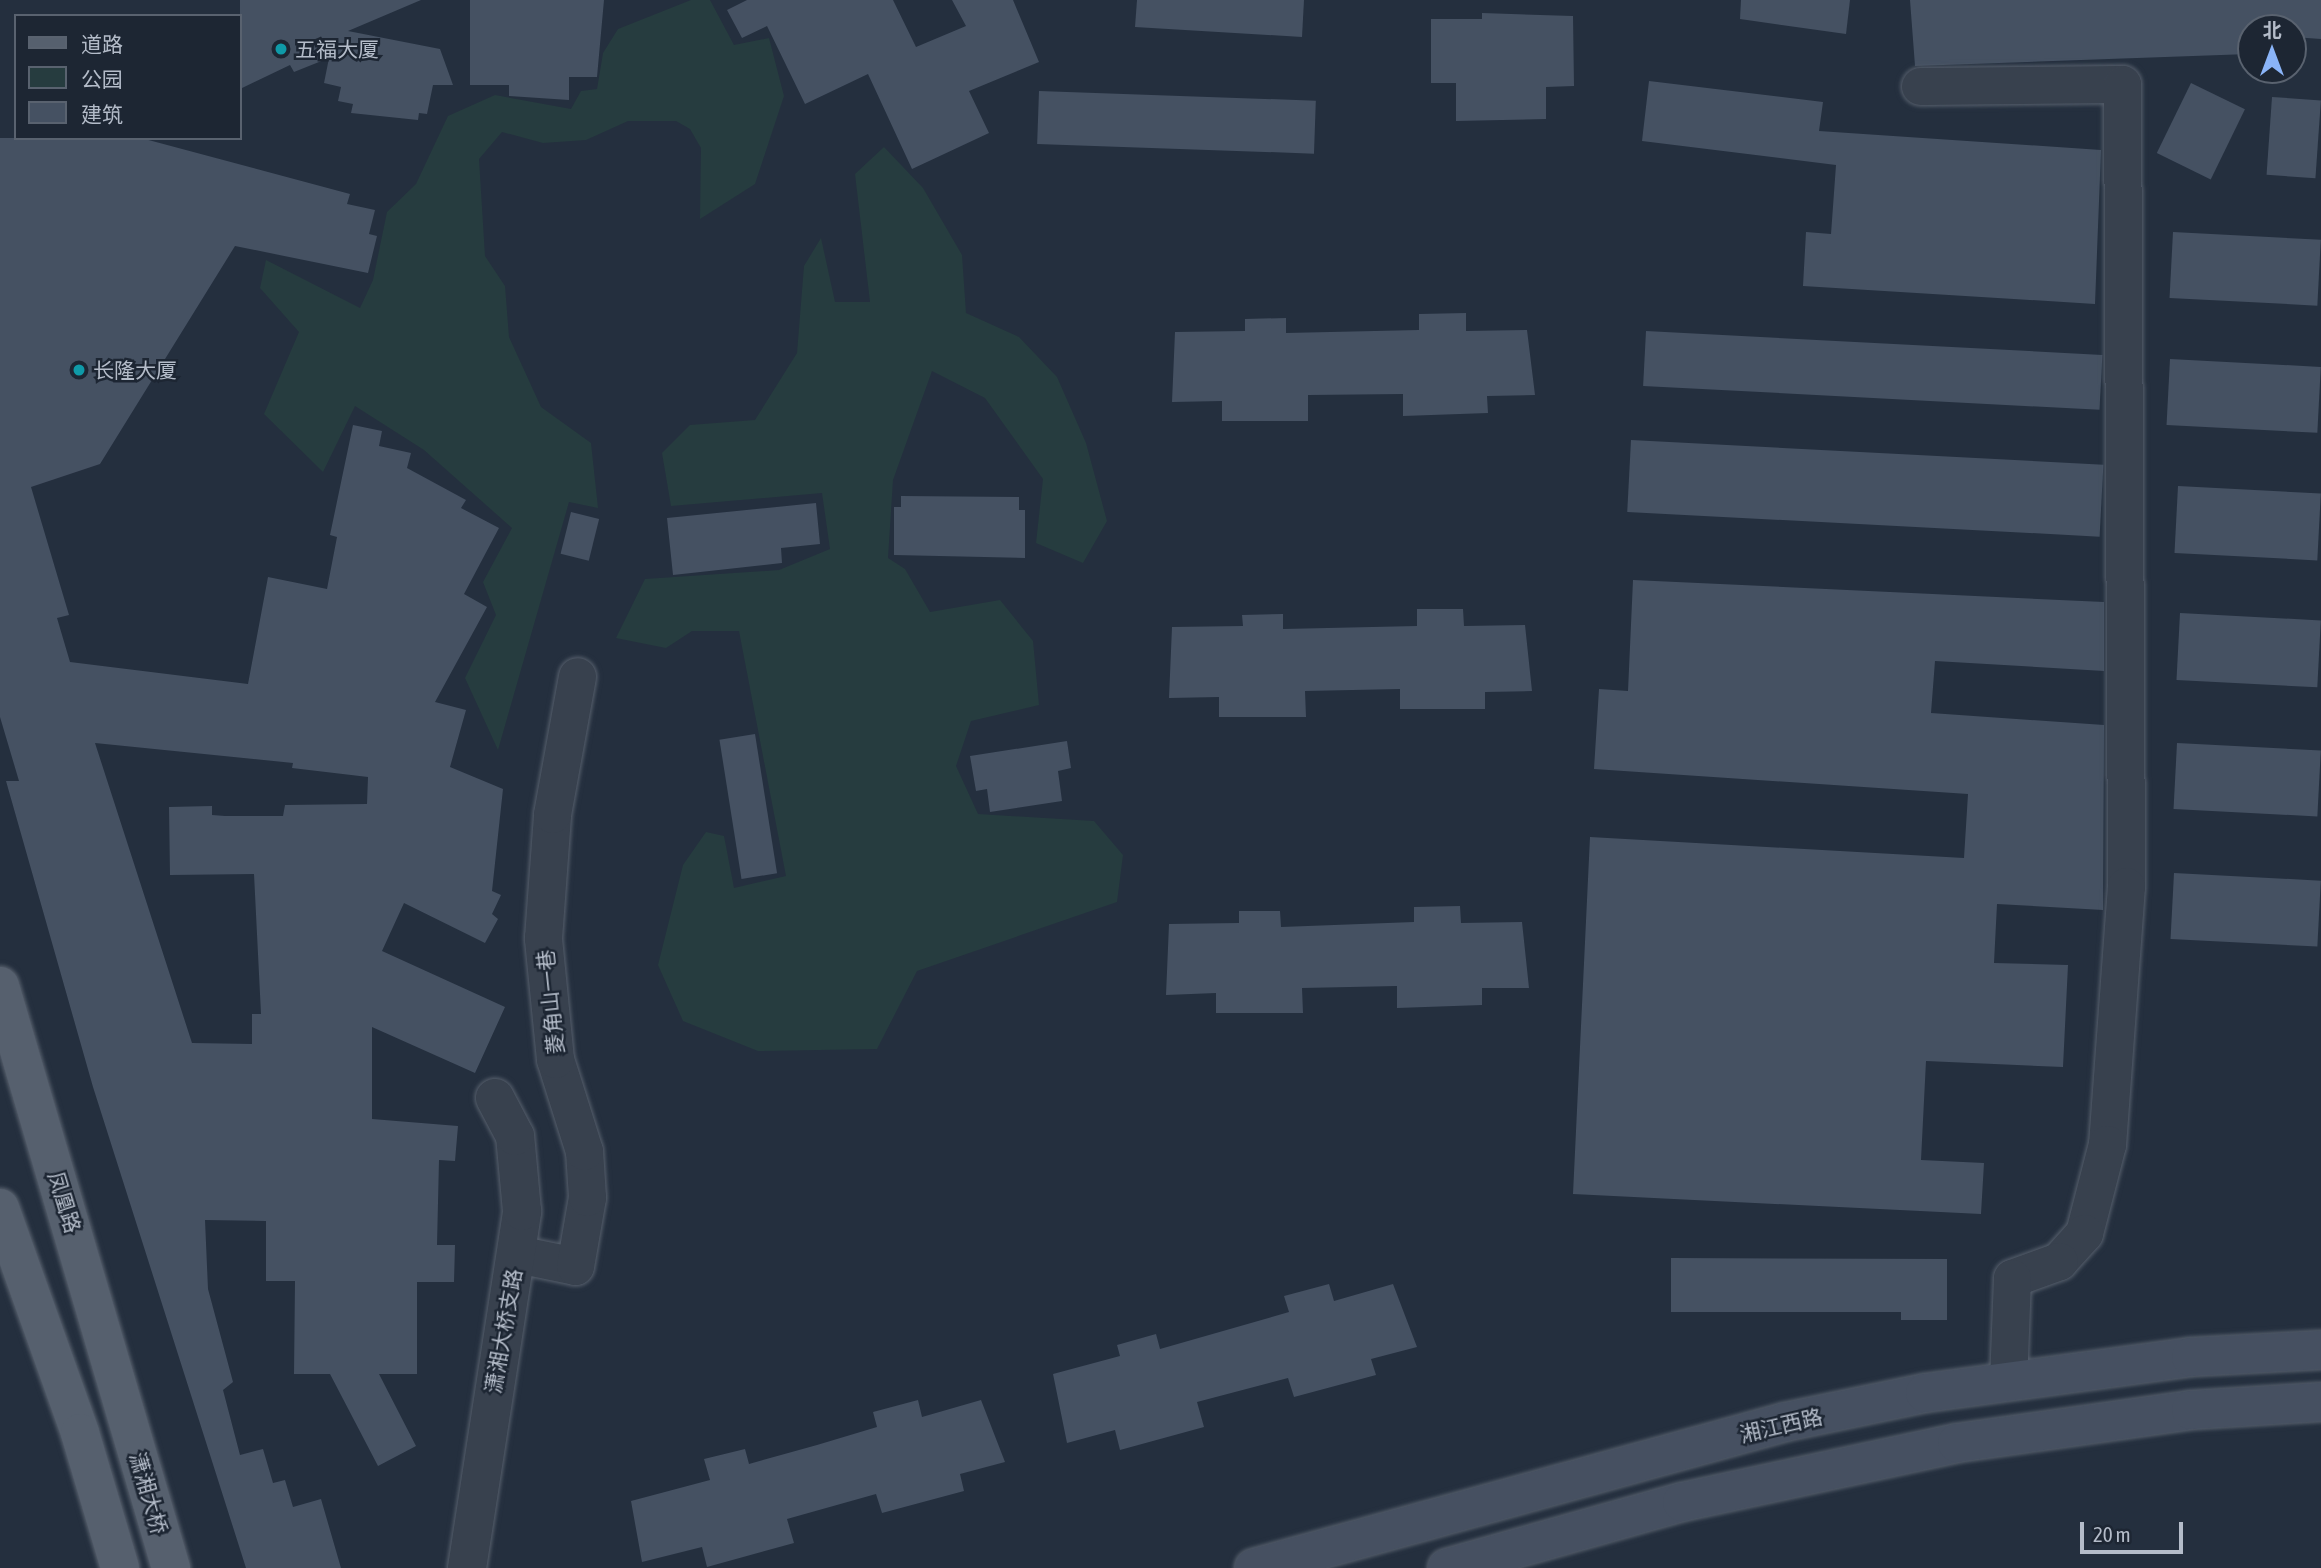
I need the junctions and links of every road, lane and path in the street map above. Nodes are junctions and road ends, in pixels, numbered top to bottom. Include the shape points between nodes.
1 (1920, 86) dead end
2 (577, 676) dead end
3 (0, 986) edge
4 (495, 1098) dead end
5 (0, 1208) edge
6 (517, 1254) junction
7 (2321, 1350) edge
8 (2008, 1380) junction
9 (2321, 1402) edge
10 (128, 1418) joint
11 (120, 1568) edge
12 (172, 1568) edge
13 (467, 1568) edge
14 (1254, 1568) edge
15 (1447, 1568) edge

1 - 8 street via 2122,84 2126,886 2107,1144 2084,1233 2059,1261 2012,1278
2 - 6 street, 菱角山一巷 via 552,814 543,938 555,1059 584,1151 587,1197 575,1266
3 - 10 main road, 凤凰路
4 - 6 street, 潇湘大桥支路 via 515,1136 523,1172
5 - 11 main road via 80,1433
6 - 13 street, 潇湘大桥支路
7 - 8 main road, 湘江西路
8 - 14 main road, 湘江西路 via 1785,1422
9 - 15 main road via 2191,1410 1957,1443 1682,1502
10 - 12 main road, 潇湘大桥

